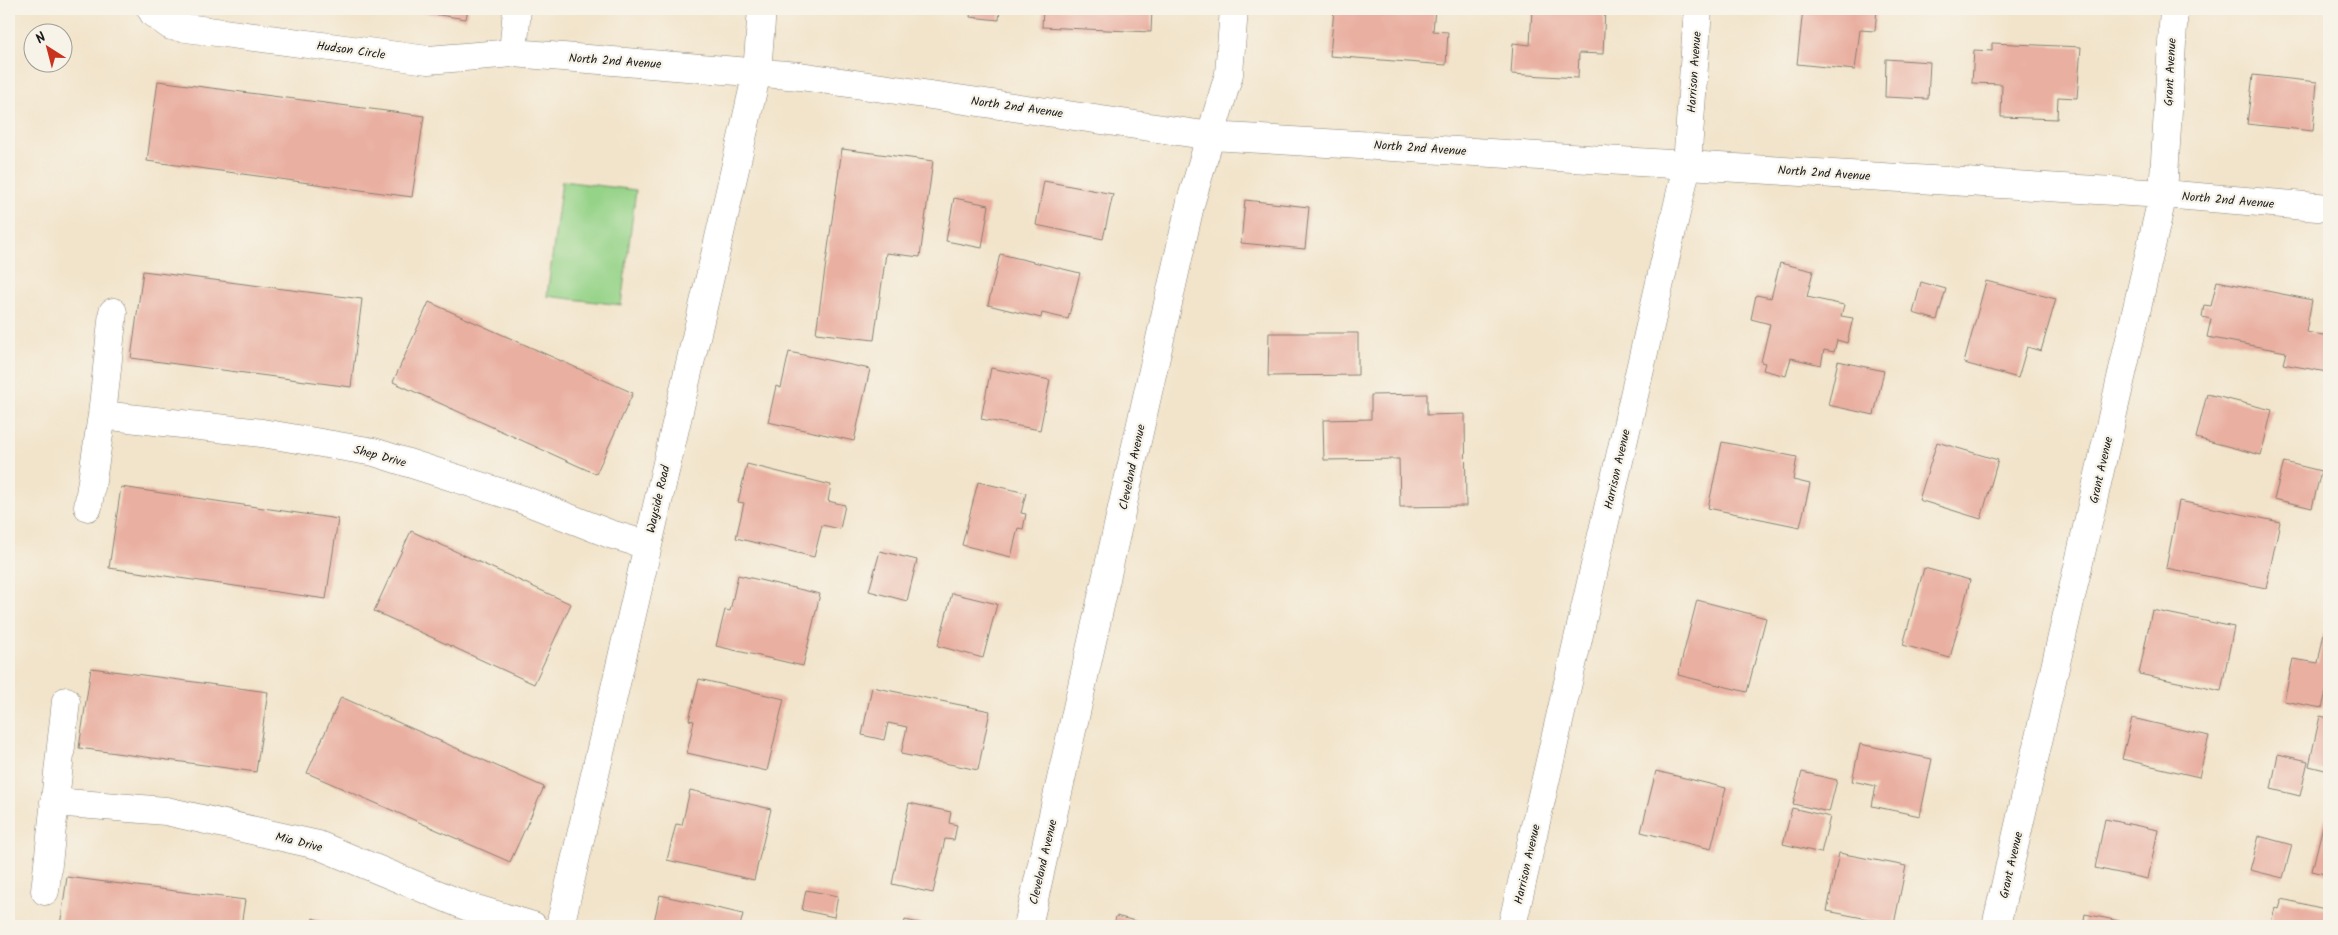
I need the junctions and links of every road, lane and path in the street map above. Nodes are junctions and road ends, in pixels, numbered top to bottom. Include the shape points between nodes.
1 (151, 9) edge
2 (517, 9) edge
3 (762, 9) edge
4 (1234, 9) edge
5 (1698, 9) edge
6 (2174, 9) edge
7 (514, 53) junction
8 (757, 72) junction
9 (1211, 136) junction
10 (1687, 165) junction
11 (2163, 194) junction
12 (2329, 208) edge
13 (113, 312) dead end
14 (102, 415) junction
15 (88, 507) dead end
16 (647, 545) junction
17 (66, 701) dead end
18 (54, 802) junction
19 (45, 890) dead end
20 (533, 926) edge
21 (560, 926) edge
22 (1028, 926) edge
23 (1512, 926) edge
24 (1996, 926) edge

1 - 7 street, Hudson Circle via 171,26 428,60
2 - 7 street
3 - 8 street, Wayside Road
4 - 9 street, Cleveland Avenue via 1228,74
5 - 10 street, Harrison Avenue
6 - 11 street, Grant Avenue
7 - 8 street, North 2nd Avenue
8 - 9 street, North 2nd Avenue via 857,83
8 - 16 street, Wayside Road
9 - 10 street, North 2nd Avenue
9 - 22 street, Cleveland Avenue via 1191,201
10 - 11 street, North 2nd Avenue
10 - 23 street, Harrison Avenue
11 - 12 street, North 2nd Avenue
11 - 24 street, Grant Avenue
13 - 14 street
14 - 15 street
14 - 16 street, Shep Drive via 262,433 374,452 521,499
16 - 21 street, Wayside Road
17 - 18 street
18 - 19 street
18 - 20 street, Mia Drive via 166,811 318,845 466,906

